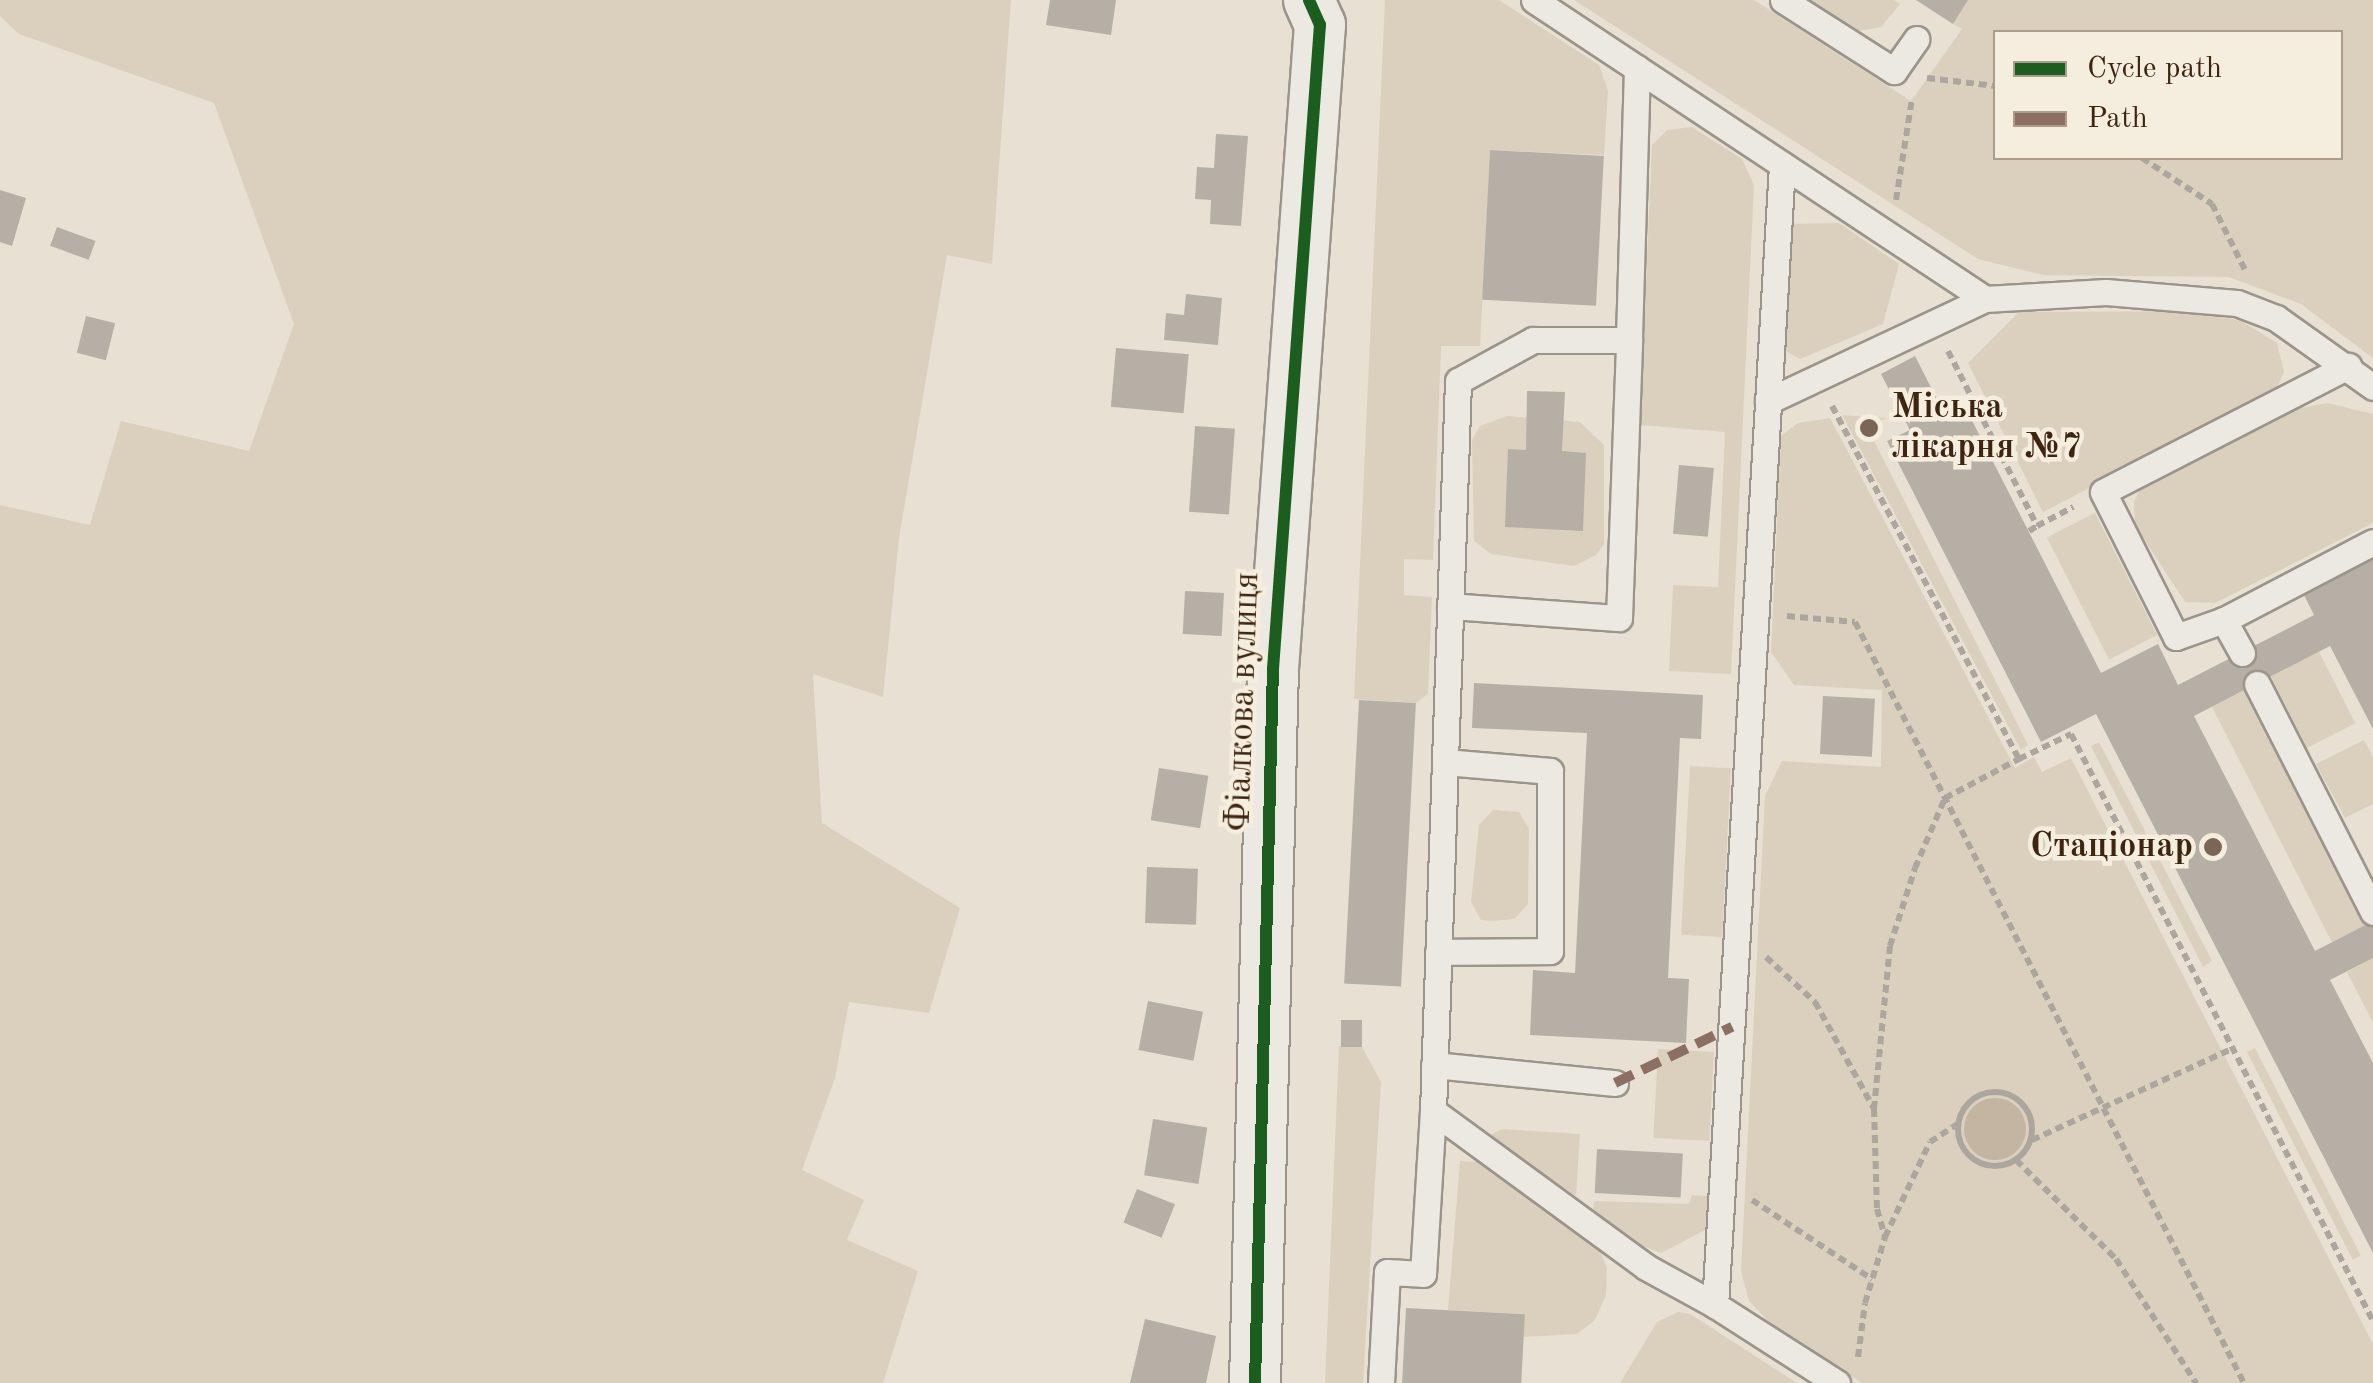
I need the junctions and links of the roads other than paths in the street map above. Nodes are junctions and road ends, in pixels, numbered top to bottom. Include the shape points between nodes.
1 (1534, 0) edge
2 (1783, 0) edge
3 (1314, 12) edge
4 (1916, 40) dead end
5 (1637, 68) junction
6 (1782, 165) junction
7 (1985, 299) junction
8 (1629, 340) junction
9 (2348, 366) junction
10 (2373, 387) edge
11 (1768, 402) junction
12 (2373, 542) edge
13 (1450, 606) junction
14 (2224, 620) junction
15 (2242, 653) dead end
16 (2257, 684) dead end
17 (1444, 762) junction
18 (2373, 912) edge
19 (1438, 952) junction
20 (1434, 1066) junction
21 (1615, 1083) dead end
22 (1433, 1111) junction
23 (1715, 1305) junction
24 (1847, 1375) edge
25 (1255, 1383) edge
26 (1381, 1383) edge

1 - 5 lane
2 - 4 lane via 1894,71
3 - 25 street, Фіалкова вулиця via 1273,669
5 - 6 lane
5 - 8 lane
6 - 7 lane
6 - 11 lane
7 - 9 lane via 2106,292 2236,303 2266,314
7 - 11 lane
8 - 13 lane via 1534,340 1458,381
8 - 13 lane via 1619,618
9 - 10 lane
9 - 14 lane via 2103,492 2176,637
11 - 23 lane
12 - 14 lane
13 - 17 lane
14 - 15 lane
16 - 18 lane
17 - 19 lane
17 - 19 lane via 1550,771 1550,951
19 - 20 lane
20 - 21 lane
20 - 22 lane
22 - 23 lane via 1646,1267
22 - 26 lane via 1423,1274 1387,1272
23 - 24 lane

